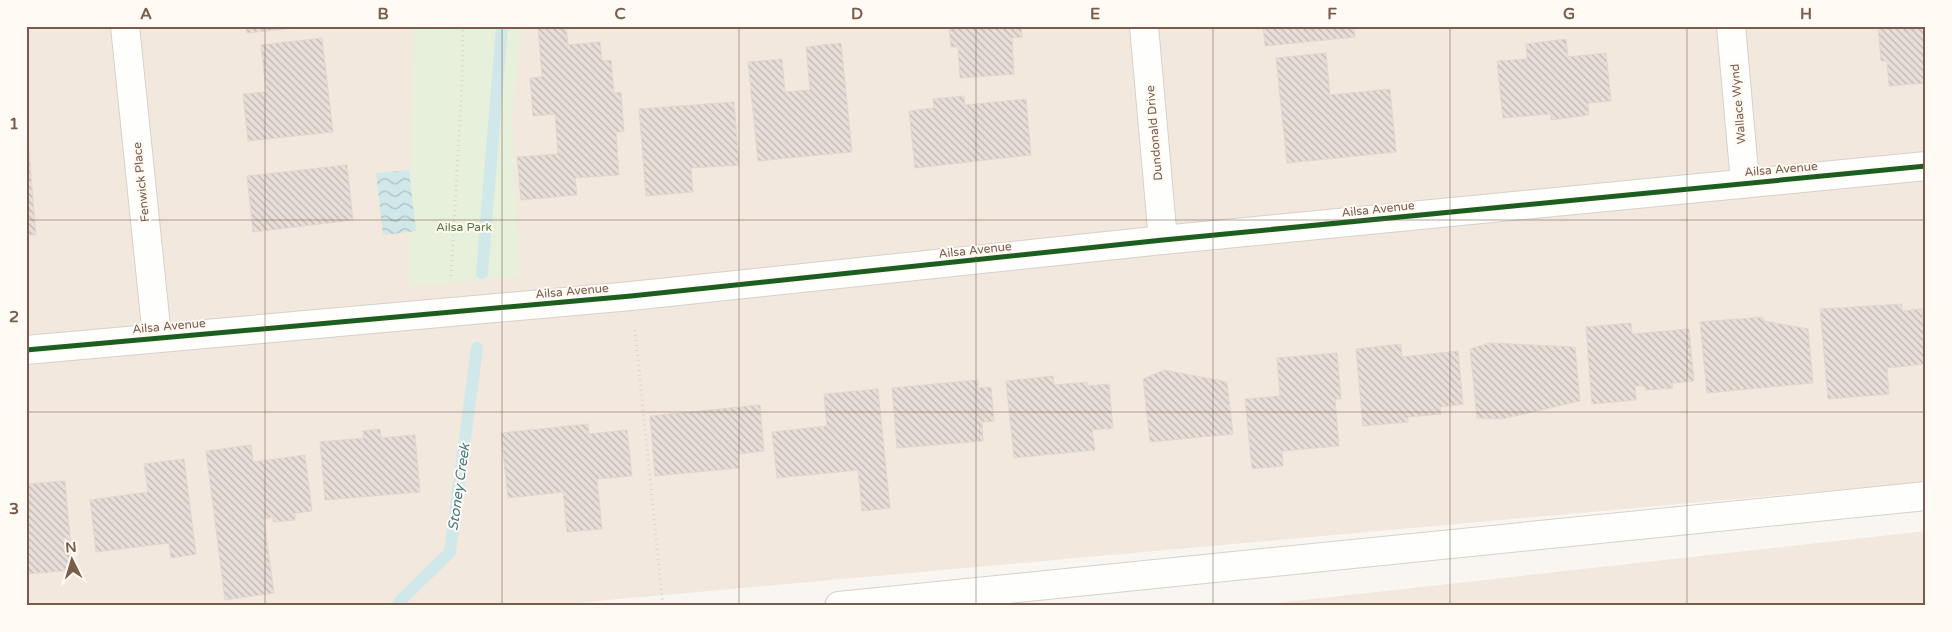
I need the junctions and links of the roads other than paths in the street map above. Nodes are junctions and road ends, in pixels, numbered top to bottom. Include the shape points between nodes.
1 (125, 26) edge
2 (1144, 26) edge
3 (1731, 26) edge
4 (1926, 166) edge
5 (1745, 182) junction
6 (1163, 240) junction
7 (157, 337) junction
8 (26, 350) edge
9 (1926, 496) edge
10 (839, 606) edge

1 - 7 street, Fenwick Place
2 - 6 street, Dundonald Drive
3 - 5 street, Wallace Wynd
4 - 5 street, Ailsa Avenue
5 - 6 street, Ailsa Avenue
6 - 7 street, Ailsa Avenue via 632,296
7 - 8 street, Ailsa Avenue
9 - 10 street

